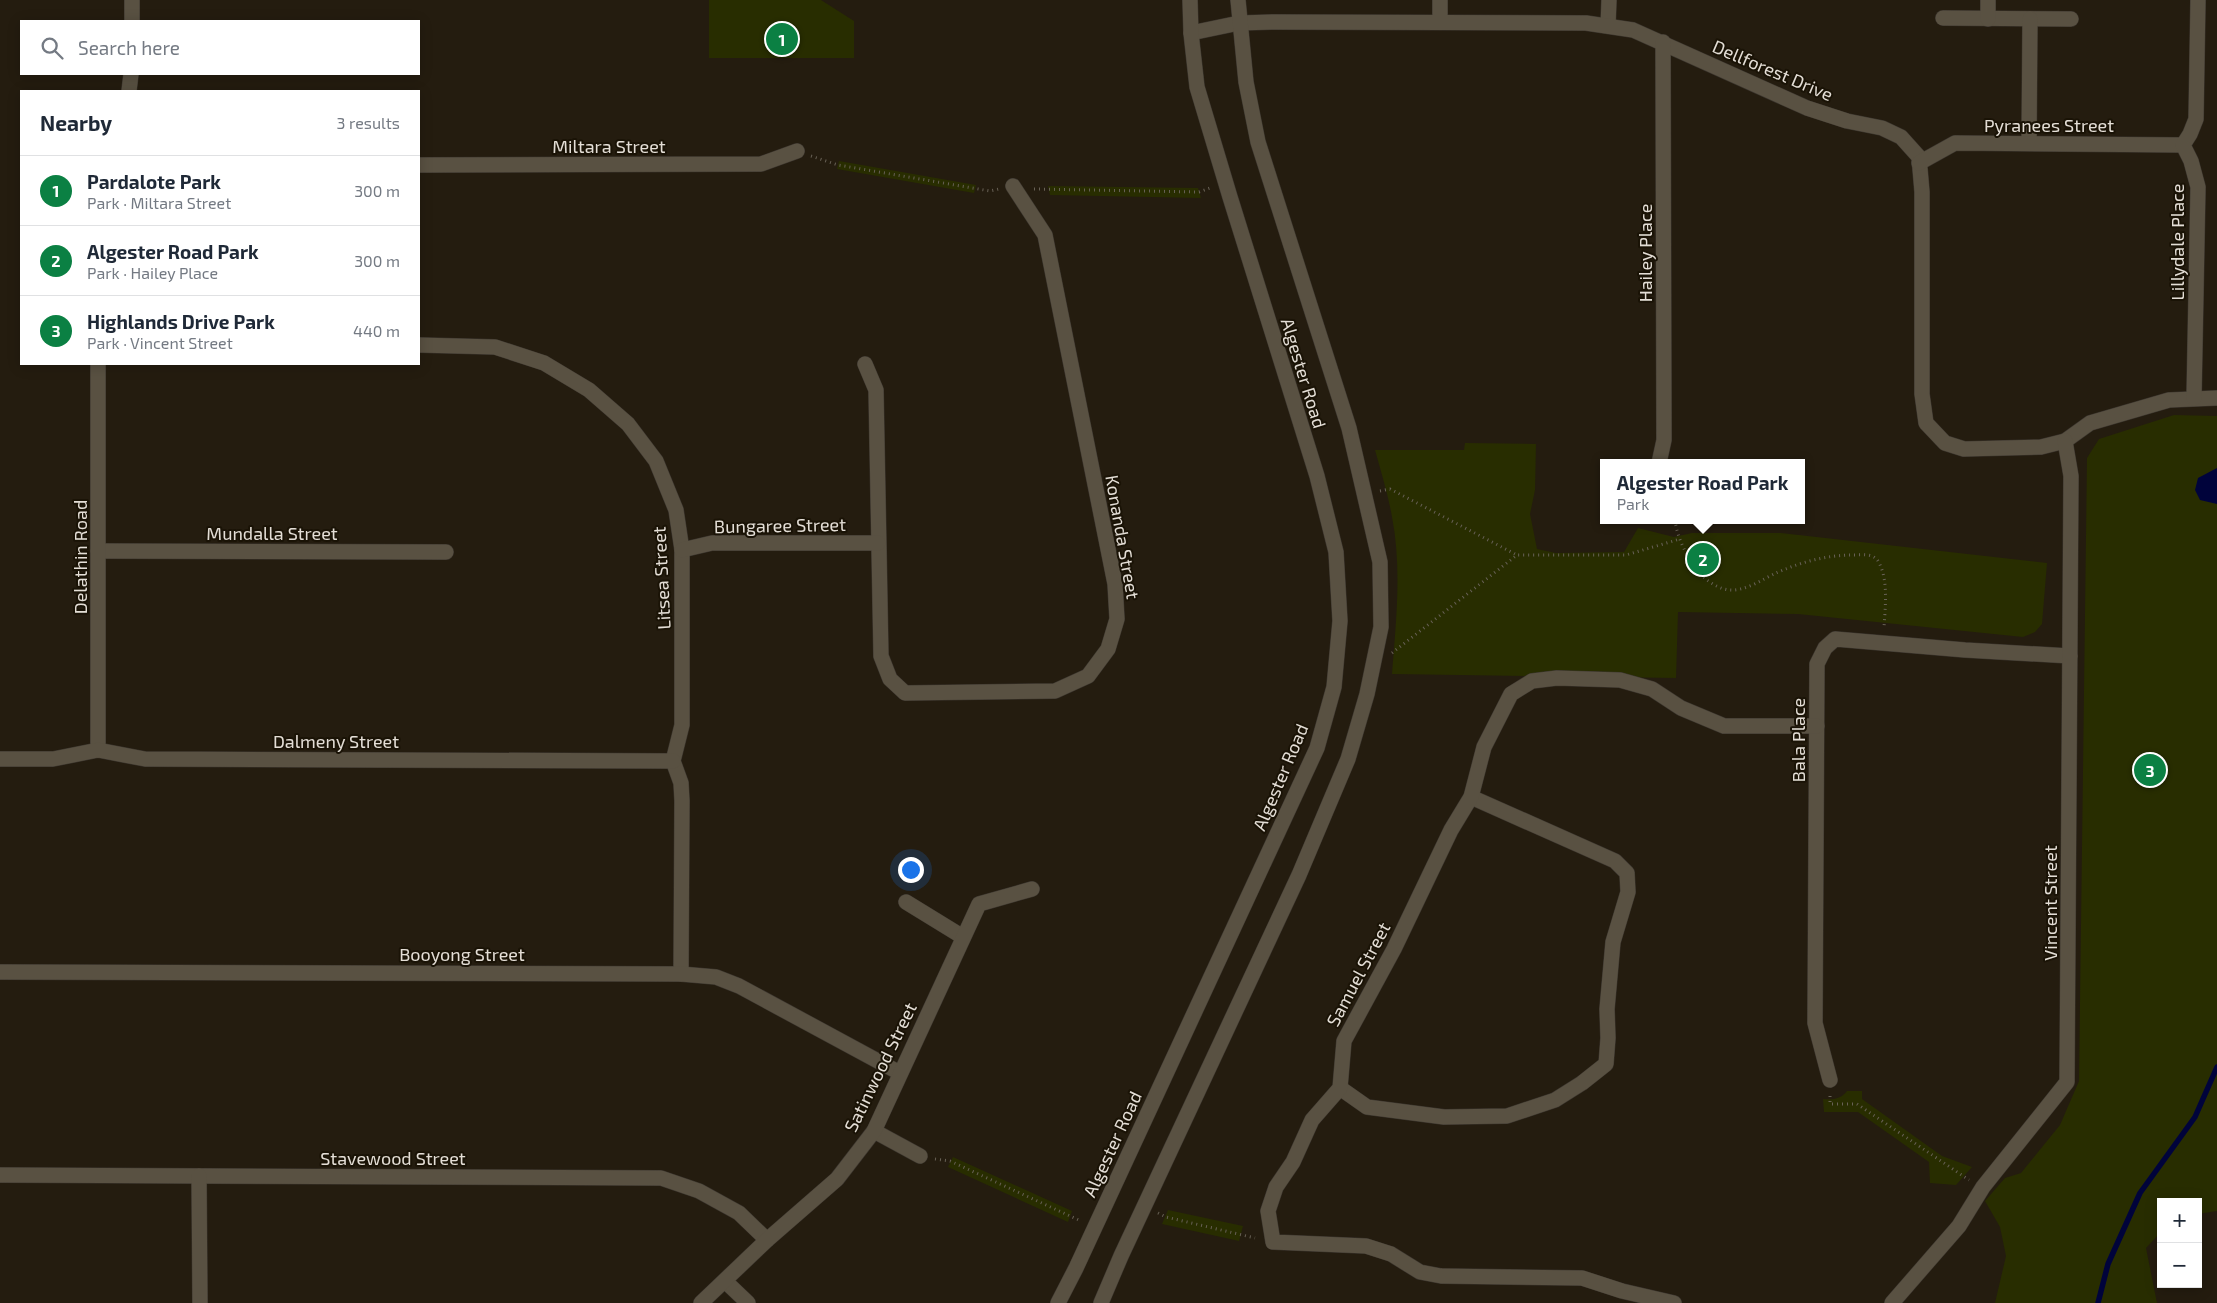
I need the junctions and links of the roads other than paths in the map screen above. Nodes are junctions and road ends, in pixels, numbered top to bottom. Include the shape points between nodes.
1 (132, 0) edge
2 (1190, 0) edge
3 (1238, 0) edge
4 (1440, 0) edge
5 (1608, 0) edge
6 (1988, 0) edge
7 (2198, 0) edge
8 (1943, 18) dead end
9 (1988, 18) junction
10 (2030, 19) junction
11 (2071, 19) dead end
12 (132, 20) edge
13 (1440, 21) junction
14 (1239, 23) junction
15 (1608, 26) junction
16 (1191, 33) junction
17 (1663, 42) junction
18 (131, 75) edge
19 (129, 90) edge
20 (2029, 143) junction
21 (2183, 145) junction
22 (797, 151) road end
23 (1919, 163) junction
24 (420, 165) edge
25 (1014, 186) road end
26 (420, 345) edge
27 (865, 364) dead end
28 (98, 365) edge
29 (2194, 398) junction
30 (2217, 398) edge
31 (2064, 441) junction
32 (1660, 459) edge
33 (878, 543) junction
34 (682, 550) junction
35 (98, 551) junction
36 (446, 552) dead end
37 (2070, 656) junction
38 (1817, 726) junction
39 (98, 750) junction
40 (0, 759) edge
41 (673, 761) junction
42 (1471, 797) junction
43 (1032, 889) dead end
44 (906, 902) dead end
45 (964, 937) junction
46 (0, 972) edge
47 (681, 974) junction
48 (900, 1073) junction
49 (1830, 1080) road end
50 (1340, 1088) junction
51 (874, 1131) junction
52 (920, 1156) road end
53 (0, 1175) edge
54 (200, 1176) junction
55 (767, 1240) junction
56 (726, 1281) junction
57 (200, 1303) edge
58 (701, 1303) edge
59 (748, 1303) edge
60 (1058, 1303) edge
61 (1101, 1303) edge
62 (1674, 1303) edge
63 (1892, 1303) edge

1 - 12 street
2 - 16 street, Algester Road
3 - 14 street, Algester Road
4 - 13 street
5 - 15 street
6 - 9 street
7 - 21 street via 2196,119
8 - 9 street
9 - 10 street
10 - 11 street
10 - 20 street
13 - 14 street, Dellforest Drive
13 - 15 street, Dellforest Drive
14 - 16 street, Dellforest Drive
14 - 61 street, Algester Road via 1258,142 1349,428 1380,562 1380,627 1367,694 1348,759 1299,875
15 - 17 street, Dellforest Drive via 1633,30
16 - 60 street, Algester Road via 1198,87 1317,476 1336,552 1340,621 1334,687 1317,748
17 - 23 street, Dellforest Drive via 1807,108 1882,128 1901,137 1919,157
17 - 32 street, Hailey Place via 1664,431
18 - 19 street
20 - 21 street, Pyranees Street
20 - 23 street, Pyranees Street via 1955,143
21 - 29 street, Lillydale Place via 2198,187
22 - 24 street, Miltara Street via 762,164
23 - 31 street, Dellforest Drive via 1922,192 1922,394 1926,423 1945,443 1964,449 2041,447
25 - 33 street, Konanda Street via 1045,235 1115,584 1117,619 1108,649 1088,676 1055,691 905,692 890,679 881,656
26 - 34 street, Litsea Street via 495,347 544,363 589,390 628,424 656,461 676,510
27 - 33 street, Konanda Street via 876,390
28 - 35 street, Delathin Road
29 - 30 street
29 - 31 street via 2169,400 2090,423
31 - 37 street, Vincent Street via 2071,476
33 - 34 street, Bungaree Street via 712,543
34 - 41 street, Litsea Street via 682,725
35 - 36 street, Mundalla Street
35 - 39 street, Delathin Road
37 - 38 street, Bala Place via 1835,639 1825,648 1817,664
37 - 63 street, Vincent Street via 2067,1082 1983,1187 1959,1226
38 - 42 street, Samuel Street via 1724,726 1681,708 1652,689 1620,680 1557,678 1532,681 1511,694 1484,747
38 - 49 street, Bala Place via 1815,1023
39 - 40 street, Dalmeny Street via 53,759
39 - 41 street, Dalmeny Street via 145,759
41 - 47 street via 681,783 682,801
42 - 50 street, Samuel Street via 1451,830 1394,949 1344,1041
42 - 50 street via 1615,861 1627,873 1628,892 1613,942 1606,1064 1555,1100 1507,1116 1444,1117 1367,1107
43 - 45 street, Satinwood Street via 979,904
44 - 45 street
45 - 48 street, Satinwood Street
46 - 47 street, Booyong Street
47 - 48 street, Booyong Street via 716,977 739,986
48 - 51 street, Satinwood Street
50 - 62 street via 1312,1120 1293,1162 1276,1187 1268,1211 1273,1242 1366,1246 1391,1254 1420,1272 1441,1276 1582,1278
51 - 52 street
51 - 55 street, Satinwood Street via 837,1179
53 - 54 street, Stavewood Street
54 - 55 street, Stavewood Street via 661,1178 699,1191 739,1214
54 - 57 street
55 - 56 street, Satinwood Street
56 - 58 street, Satinwood Street
56 - 59 street

